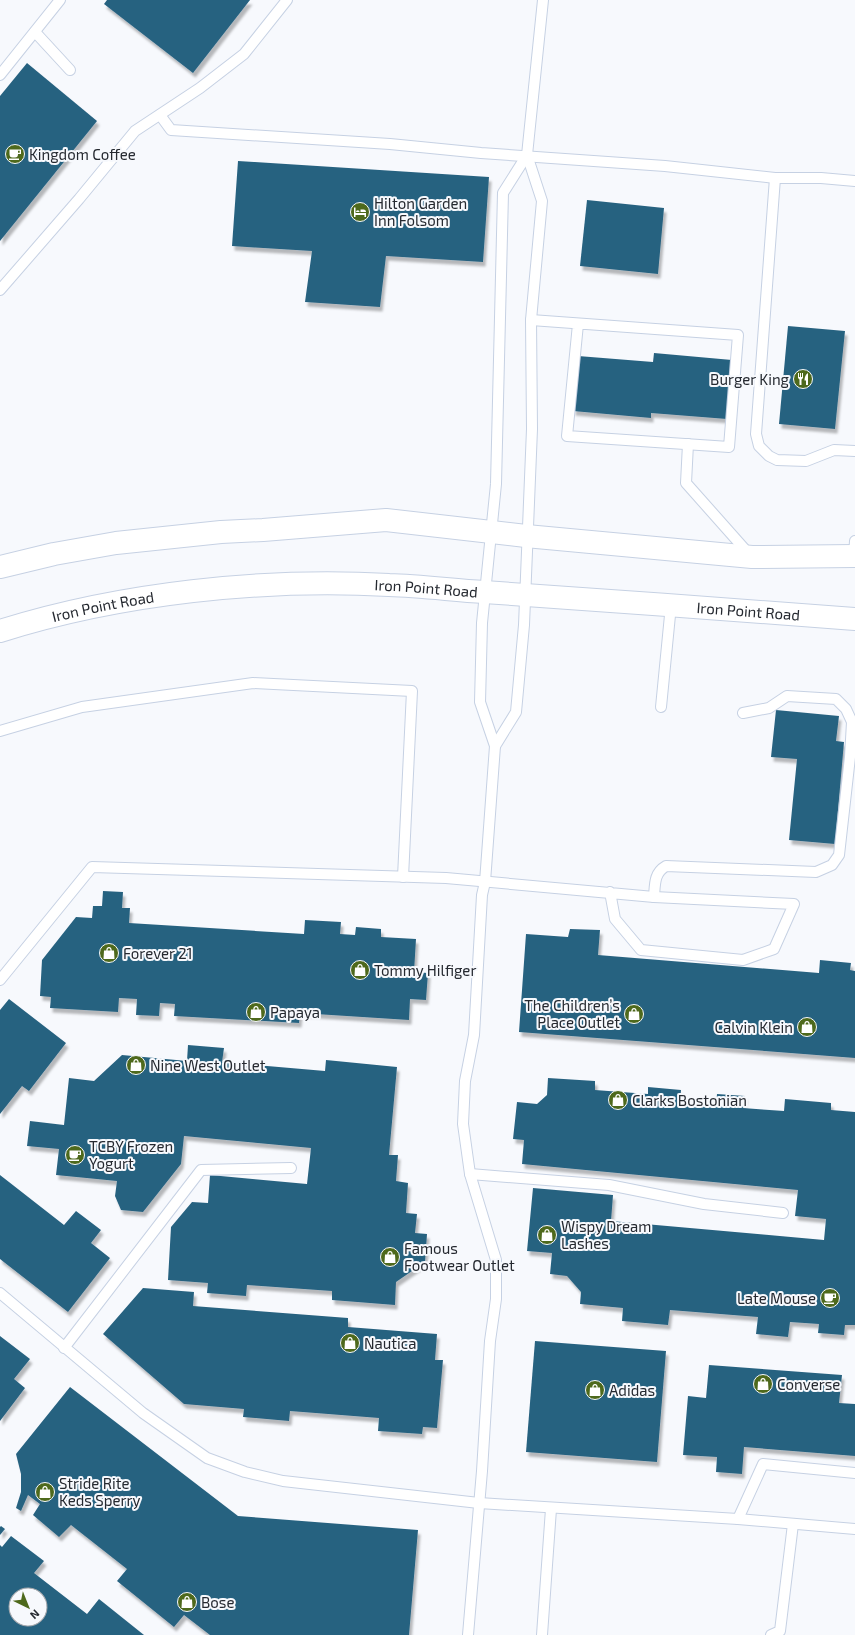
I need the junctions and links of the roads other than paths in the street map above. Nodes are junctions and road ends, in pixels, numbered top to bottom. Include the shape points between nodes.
1 (60, 0) edge
2 (287, 0) edge
3 (543, 0) edge
4 (35, 32) junction
5 (70, 70) dead end
6 (0, 75) edge
7 (160, 115) junction
8 (527, 155) junction
9 (775, 178) junction
10 (855, 181) edge
11 (0, 290) edge
12 (531, 320) junction
13 (578, 324) junction
14 (688, 444) junction
15 (855, 451) edge
16 (490, 532) junction
17 (526, 536) junction
18 (854, 551) edge
19 (752, 557) junction
20 (0, 567) edge
21 (484, 592) junction
22 (525, 594) junction
23 (671, 605) junction
24 (855, 619) edge
25 (0, 631) edge
26 (661, 707) dead end
27 (744, 713) dead end
28 (0, 731) edge
29 (495, 746) junction
30 (403, 877) junction
31 (485, 882) junction
32 (610, 892) junction
33 (654, 896) junction
34 (0, 980) edge
35 (291, 1168) dead end
36 (470, 1174) junction
37 (783, 1213) dead end
38 (0, 1293) edge
39 (64, 1348) junction
40 (855, 1473) edge
41 (479, 1503) junction
42 (551, 1508) junction
43 (738, 1519) junction
44 (793, 1524) junction
45 (855, 1529) edge
46 (468, 1635) edge
47 (542, 1635) edge
48 (771, 1635) edge

1 - 4 lane
2 - 7 lane via 244,54
3 - 8 lane
4 - 5 lane
4 - 6 lane
7 - 8 lane via 171,130
7 - 11 lane via 135,131
8 - 9 lane
8 - 12 lane via 542,201
8 - 16 lane via 503,193 496,484
9 - 10 lane
9 - 15 lane via 756,434 759,446 777,460 806,461 834,450
12 - 13 lane
12 - 17 lane via 532,429
13 - 14 lane via 567,436
13 - 14 lane via 738,335 729,447
14 - 19 lane via 686,483
16 - 17 main road
16 - 20 main road via 386,520 221,532 116,543
16 - 21 lane
17 - 19 main road
17 - 22 lane
18 - 19 main road
21 - 22 main road, Iron Point Road
21 - 25 main road, Iron Point Road via 388,584 262,585 157,596 95,607
21 - 29 lane via 480,702
22 - 23 main road, Iron Point Road
22 - 29 lane via 516,712
23 - 24 main road, Iron Point Road
23 - 26 lane
27 - 33 lane via 769,708 787,696 836,699 846,709 852,722 839,855 832,865 816,872 666,866 659,870 656,877
28 - 30 lane via 82,707 253,683 412,691
29 - 31 lane
30 - 31 lane
30 - 34 lane via 92,867
31 - 32 lane
31 - 36 lane via 482,895 474,1035 465,1081 463,1124
32 - 33 lane
32 - 33 lane via 615,919 641,950 743,960 774,949 794,904
35 - 39 lane via 201,1170
36 - 37 lane via 609,1185 704,1204
36 - 41 lane via 496,1260 496,1298 490,1341
38 - 39 lane
39 - 41 lane via 144,1413 207,1458 244,1472 283,1481
40 - 43 lane via 763,1464
41 - 42 lane
41 - 46 lane
42 - 43 lane
42 - 47 lane
43 - 44 lane
44 - 45 lane
44 - 48 lane via 780,1631

